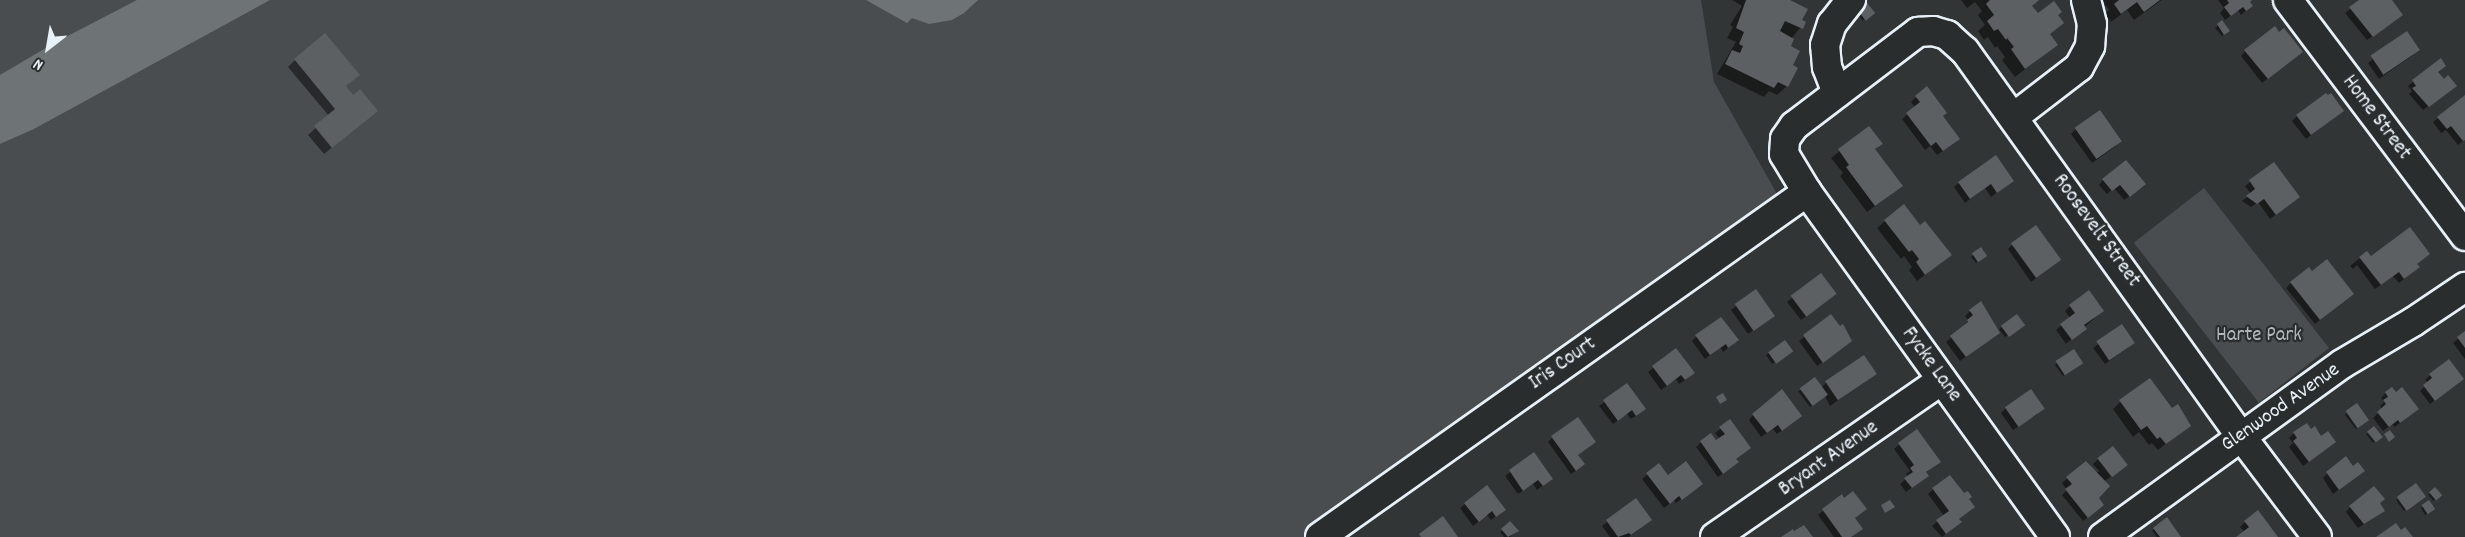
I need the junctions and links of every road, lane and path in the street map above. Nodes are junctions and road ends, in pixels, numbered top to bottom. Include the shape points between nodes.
1 (1851, 0) edge
2 (2086, 0) edge
3 (2288, 0) edge
4 (1837, 93) junction
5 (2014, 117) junction
6 (1807, 192) junction
7 (2465, 236) edge
8 (2465, 287) edge
9 (1942, 380) junction
10 (2241, 436) junction
11 (1320, 537) edge
12 (1715, 537) edge
13 (2055, 537) edge
14 (2103, 537) edge
15 (2317, 537) edge

1 - 4 street via 1832,24 1825,45 1827,67
2 - 5 street via 2092,24 2090,46 2079,67
3 - 7 street, Home Street
4 - 5 street, Roosevelt Street via 1918,32 1933,31 1947,35 1965,51
4 - 6 street, Fycke Lane via 1794,126 1785,139 1784,154
5 - 10 street, Roosevelt Street
6 - 9 street, Fycke Lane
6 - 11 street, Iris Court
8 - 10 street, Glenwood Avenue via 2342,364
9 - 12 street, Bryant Avenue
9 - 13 street, Fycke Lane
10 - 14 street, Glenwood Avenue
10 - 15 street, Roosevelt Street

